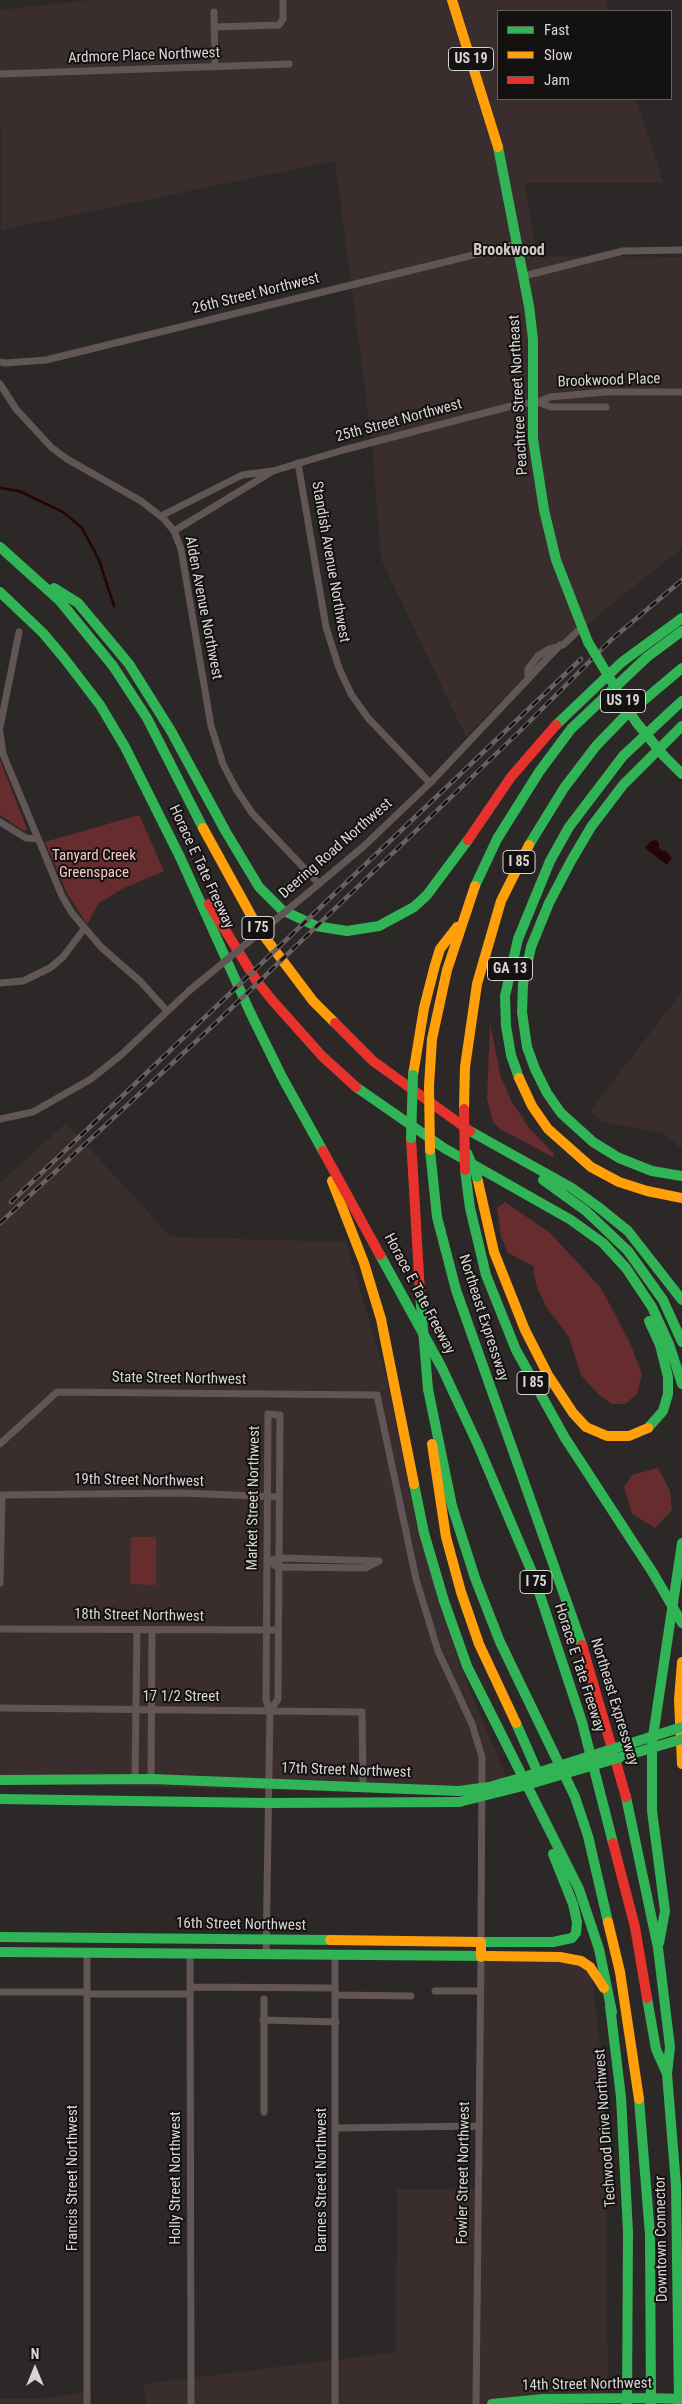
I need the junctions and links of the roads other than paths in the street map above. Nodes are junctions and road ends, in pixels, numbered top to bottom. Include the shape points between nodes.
1 (283, 0) edge
2 (453, 2) edge
3 (214, 12) dead end
4 (215, 27) junction
5 (289, 64) dead end
6 (216, 67) junction
7 (0, 74) edge
8 (518, 244) junction
9 (682, 250) edge
10 (524, 276) junction
11 (0, 362) edge
12 (0, 384) edge
13 (682, 392) edge
14 (536, 402) junction
15 (606, 407) dead end
16 (298, 463) junction
17 (274, 472) junction
18 (161, 516) junction
19 (174, 531) junction
20 (0, 547) edge
21 (36, 578) junction
22 (0, 592) edge
23 (682, 618) edge
24 (581, 628) junction
25 (682, 631) edge
26 (19, 632) dead end
27 (682, 668) edge
28 (682, 701) edge
29 (682, 726) edge
30 (0, 727) edge
31 (0, 732) edge
32 (682, 774) edge
33 (430, 783) junction
34 (0, 822) edge
35 (38, 839) junction
36 (180, 857) junction
37 (319, 884) junction
38 (462, 921) junction
39 (84, 929) junction
40 (0, 983) edge
41 (167, 1011) junction
42 (0, 1120) edge
43 (308, 1126) junction
44 (473, 1133) junction
45 (465, 1149) junction
46 (682, 1176) edge
47 (524, 1192) junction
48 (682, 1198) edge
49 (654, 1263) junction
50 (682, 1284) edge
51 (682, 1300) edge
52 (682, 1342) edge
53 (682, 1384) edge
54 (428, 1389) junction
55 (0, 1444) edge
56 (1, 1494) edge
57 (268, 1497) junction
58 (278, 1497) junction
59 (682, 1543) edge
60 (278, 1559) junction
61 (267, 1561) junction
62 (278, 1567) junction
63 (0, 1583) edge
64 (682, 1624) edge
65 (0, 1629) edge
66 (137, 1630) junction
67 (152, 1630) junction
68 (266, 1630) junction
69 (277, 1630) junction
70 (682, 1662) edge
71 (0, 1708) edge
72 (137, 1711) junction
73 (152, 1711) junction
74 (270, 1711) junction
75 (682, 1727) edge
76 (682, 1739) edge
77 (682, 1764) edge
78 (540, 1777) junction
79 (136, 1779) junction
80 (151, 1779) junction
81 (0, 1780) edge
82 (269, 1782) junction
83 (363, 1786) junction
84 (458, 1796) junction
85 (0, 1799) edge
86 (534, 1802) junction
87 (268, 1803) junction
88 (598, 1879) junction
89 (0, 1937) edge
90 (266, 1940) junction
91 (481, 1942) junction
92 (658, 1948) junction
93 (0, 1952) edge
94 (87, 1953) junction
95 (190, 1953) junction
96 (266, 1955) junction
97 (335, 1957) junction
98 (481, 1957) junction
99 (190, 1991) junction
100 (435, 1991) dead end
101 (480, 1991) junction
102 (0, 1992) edge
103 (335, 1992) junction
104 (87, 1993) junction
105 (411, 1996) dead end
106 (264, 1999) dead end
107 (612, 2012) junction
108 (263, 2020) junction
109 (336, 2022) junction
110 (667, 2074) junction
111 (264, 2112) dead end
112 (479, 2126) junction
113 (336, 2128) junction
114 (682, 2399) edge
115 (627, 2401) edge
116 (650, 2401) edge
117 (87, 2404) edge
118 (191, 2404) edge
119 (334, 2404) edge
120 (476, 2404) edge
121 (492, 2404) edge
122 (679, 2404) edge

1 - 4 street via 283,19 279,25
2 - 8 main road, Peachtree Street Northeast / US 19 via 501,156
3 - 4 street
4 - 6 street
5 - 6 street, Ardmore Place Northwest
6 - 7 street, Ardmore Place Northwest
8 - 10 main road, Peachtree Street Northeast / US 19
8 - 11 street, 26th Street Northwest via 46,360
9 - 10 street via 631,250
10 - 14 main road, Peachtree Street Northeast / US 19
12 - 18 street, Alden Avenue Northwest via 16,409 52,448
13 - 14 street, Brookwood Place via 605,392 550,397
14 - 15 street, Brookwood Place via 551,407
14 - 16 street, 25th Street Northwest via 505,407
14 - 24 main road, Peachtree Street Northeast / US 19 via 535,462 544,510 556,560
16 - 17 street, 25th Street Northwest
16 - 33 street, Standish Avenue Northwest via 326,627 338,668 368,718
17 - 18 street, 25th Street Northwest via 242,474
17 - 19 street, 25th Street Northwest
18 - 19 street, Alden Avenue Northwest
19 - 37 street, Alden Avenue Northwest via 181,549 211,726 223,764 252,813
20 - 21 main road, Horace E Tate Freeway / I 75
21 - 23 main road via 78,604 129,664 172,731 259,887 282,910 300,920 332,930 379,926 414,907 445,873 506,784 548,733 622,662
21 - 44 main road, Horace E Tate Freeway / I 75 via 95,641 147,718 228,878 258,928 294,978 331,1021 373,1061
22 - 36 main road, Horace E Tate Freeway / I 75 via 43,633 91,692 129,754
24 - 32 main road, Peachtree Street Northeast / US 19, bridge via 636,722
24 - 33 street, Deering Road Northwest via 564,645 538,656 528,669 528,678
25 - 38 main road, Northeast Expressway / I 85 via 600,700 554,750 497,839
26 - 30 street
27 - 45 main road, Northeast Expressway / I 85, bridge via 625,716 596,746 559,795 515,869 491,929 477,984 465,1067
28 - 48 main road, GA 13 via 622,756 568,827 550,860 518,939 505,996 511,1055 532,1106 548,1129 590,1167 619,1182
29 - 46 main road, GA 13 via 623,785 570,860 531,947 523,984 522,1012 527,1047 535,1069 546,1094 561,1113 593,1142 619,1158 652,1171
31 - 35 street via 3,754
33 - 37 street, Deering Road Northwest
34 - 35 street via 26,838
35 - 39 street via 62,896
36 - 43 main road, Horace E Tate Freeway / I 75 via 250,1012
36 - 47 main road via 256,980 322,1056 382,1107 444,1148
37 - 41 street, Deering Road Northwest, bridge
38 - 54 main road, bridge via 440,949 424,1008 413,1075 411,1138
38 - 92 main road, Northeast Expressway / I 85, bridge via 432,1039 430,1150 437,1217 456,1290 567,1599 604,1715 639,1851
39 - 40 street via 50,968 23,981
39 - 41 street via 142,982
41 - 42 street, Deering Road Northwest via 121,1055 84,1084 33,1112
43 - 86 main road via 351,1228 374,1294 394,1377 424,1534 444,1601 467,1666
43 - 110 main road, Horace E Tate Freeway / I 75 via 442,1368 534,1577 582,1722 606,1811 643,1963 656,2049
44 - 49 main road, Horace E Tate Freeway / I 75 via 572,1188 628,1231
44 - 52 main road via 607,1229 646,1274 663,1300
45 - 47 main road, bridge via 477,1177 487,1226 504,1278 525,1330 558,1390 579,1421 594,1432 618,1438 639,1433 650,1427 664,1411 669,1385 660,1345 644,1310 618,1270 593,1242
45 - 64 main road, Northeast Expressway / I 85, bridge via 470,1208 481,1257 494,1300 516,1350 565,1438 653,1572
47 - 53 main road via 594,1235 626,1268 661,1326
49 - 50 main road via 672,1272
49 - 51 main road, Horace E Tate Freeway / I 75
54 - 78 main road via 434,1467 446,1537 473,1628
54 - 88 main road via 452,1506 474,1578 500,1642 575,1797
55 - 91 street, State Street Northwest via 57,1392 378,1395 416,1579 438,1651 472,1724 482,1757
56 - 57 street, 19th Street Northwest via 181,1493
56 - 63 street
57 - 58 street, 19th Street Northwest
57 - 58 street, Market Street Northwest via 268,1414 280,1415
57 - 61 street, Market Street Northwest
58 - 60 street, Market Street Northwest
59 - 92 main road via 652,1743 652,1811 665,1911
60 - 61 street
60 - 62 street, Market Street Northwest
60 - 62 street via 379,1561 365,1568
61 - 62 street
61 - 68 street, Market Street Northwest
62 - 69 street, Market Street Northwest
65 - 66 street, 18th Street Northwest
66 - 67 street, 18th Street Northwest
66 - 72 street
67 - 68 street, 18th Street Northwest
67 - 73 street
68 - 69 street, 18th Street Northwest
68 - 74 street, Market Street Northwest via 266,1700
69 - 74 street, Market Street Northwest via 278,1699
70 - 77 main road via 679,1700
71 - 72 street, 17 1/2 Street
72 - 73 street, 17 1/2 Street
72 - 79 street
73 - 74 street, 17 1/2 Street
73 - 80 street
74 - 82 street, Market Street Northwest
74 - 83 street, 17 1/2 Street via 362,1712
75 - 78 main road, 17th Street Northwest, bridge
76 - 78 main road, 17th Street Northwest, bridge
78 - 84 main road, 17th Street Northwest, bridge
79 - 80 main road, 17th Street Northwest
79 - 81 main road, 17th Street Northwest
80 - 82 main road, 17th Street Northwest
82 - 83 main road, 17th Street Northwest
82 - 87 street, Market Street Northwest
83 - 84 main road, 17th Street Northwest
84 - 87 main road, 17th Street Northwest
85 - 87 main road, 17th Street Northwest
86 - 91 main road, 16th Street Northwest via 573,1904 576,1933 572,1938 552,1942
86 - 107 main road via 588,1911
87 - 90 street, Market Street Northwest
88 - 107 main road via 606,1931
88 - 116 main road via 620,1972 644,2145 650,2235
89 - 90 main road, 16th Street Northwest
90 - 91 main road, 16th Street Northwest
90 - 96 street, Market Street Northwest
91 - 98 main road, Fowler Street Northwest
92 - 110 main road, Northeast Expressway / I 85 via 670,2047
93 - 94 main road, 16th Street Northwest
94 - 95 main road, 16th Street Northwest
94 - 104 street, Francis Street Northwest
95 - 96 main road, 16th Street Northwest
95 - 99 street, Holly Street Northwest
96 - 97 main road, 16th Street Northwest
97 - 98 main road, 16th Street Northwest
97 - 103 street, Barnes Street Northwest
98 - 101 street, Fowler Street Northwest
98 - 107 main road, Techwood Drive Northwest via 560,1957 581,1961 599,1977
99 - 103 street
99 - 104 street
99 - 118 street, Holly Street Northwest
100 - 101 street
101 - 112 street, Fowler Street Northwest
102 - 104 street
103 - 105 street
103 - 109 street, Barnes Street Northwest
104 - 117 street, Francis Street Northwest
106 - 108 street
107 - 115 main road, Techwood Drive Northwest via 628,2232
108 - 109 street
108 - 111 street
109 - 113 street, Barnes Street Northwest
110 - 122 main road, Downtown Connector / I 75 via 676,2185
112 - 113 street
112 - 120 street, Fowler Street Northwest
113 - 119 street, Barnes Street Northwest
114 - 116 main road, 14th Street Northwest, bridge
115 - 116 main road, 14th Street Northwest
115 - 121 main road, 14th Street Northwest via 544,2399

